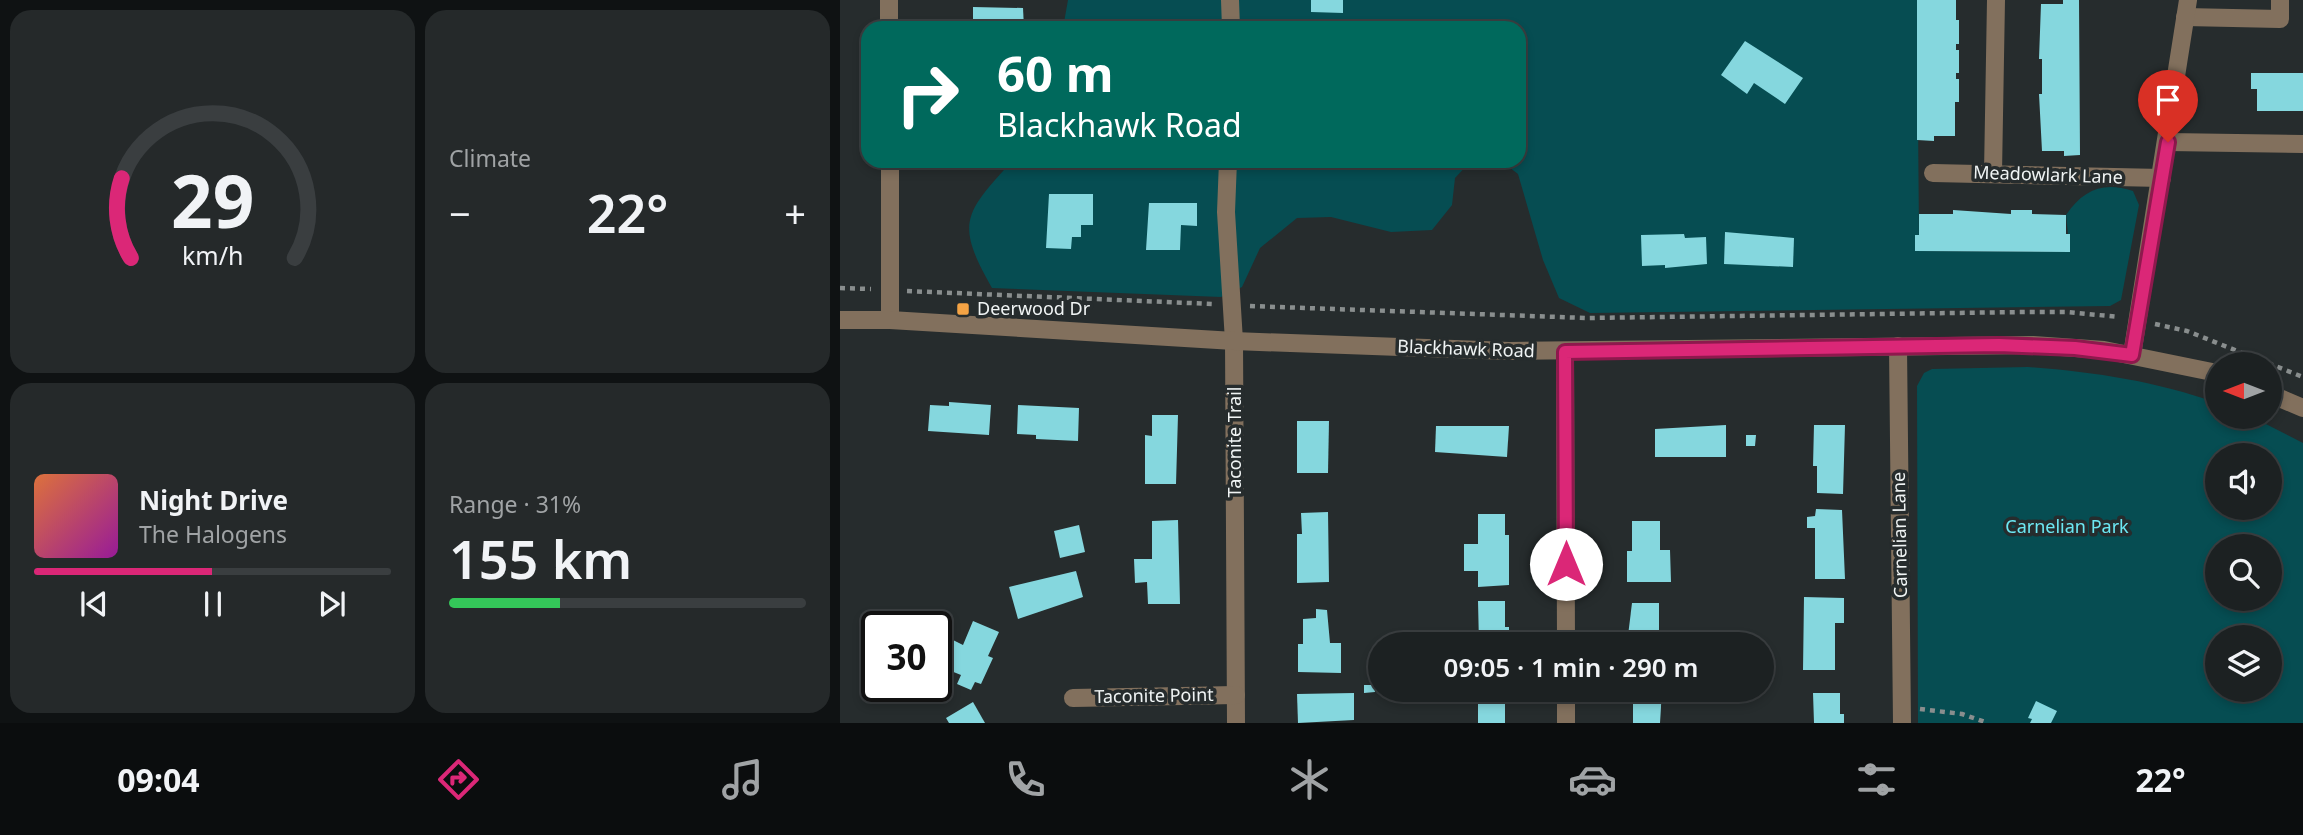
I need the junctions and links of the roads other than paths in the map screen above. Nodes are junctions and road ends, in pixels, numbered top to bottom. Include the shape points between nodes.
1 (889, 0) edge
2 (1230, 0) edge
3 (1996, 0) edge
4 (2280, 0) edge
5 (2187, 9) edge
6 (889, 21) edge
7 (1231, 21) edge
8 (2168, 142) junction
9 (2303, 144) edge
10 (890, 168) edge
11 (1228, 168) edge
12 (1933, 173) dead end
13 (1993, 173) junction
14 (2162, 178) junction
15 (840, 320) edge
16 (890, 320) junction
17 (1234, 341) junction
18 (1898, 346) junction
19 (1565, 352) junction
20 (2132, 355) junction
21 (2205, 370) edge
22 (2282, 399) edge
23 (2303, 408) edge
24 (1566, 632) edge
25 (1236, 695) junction
26 (1073, 698) dead end
27 (1566, 702) edge
28 (1901, 715) edge
29 (1236, 723) edge
30 (1566, 723) edge

1 - 6 street
2 - 7 street
3 - 13 street
4 - 5 street via 2280,19
5 - 8 street
8 - 9 street
8 - 14 street
10 - 16 street
11 - 17 street, Taconite Trail
12 - 13 street, Meadowlark Lane
13 - 14 street, Meadowlark Lane
14 - 20 street
15 - 16 street, Blackhawk Road
16 - 17 street, Blackhawk Road
17 - 19 street, Blackhawk Road
17 - 25 street, Taconite Trail
18 - 19 street, Blackhawk Road
18 - 20 street, Blackhawk Road via 2034,345
18 - 28 street, Carnelian Lane
19 - 24 street
20 - 21 street, Blackhawk Road
22 - 23 street
25 - 26 street, Taconite Point
25 - 29 street, Taconite Trail
27 - 30 street

